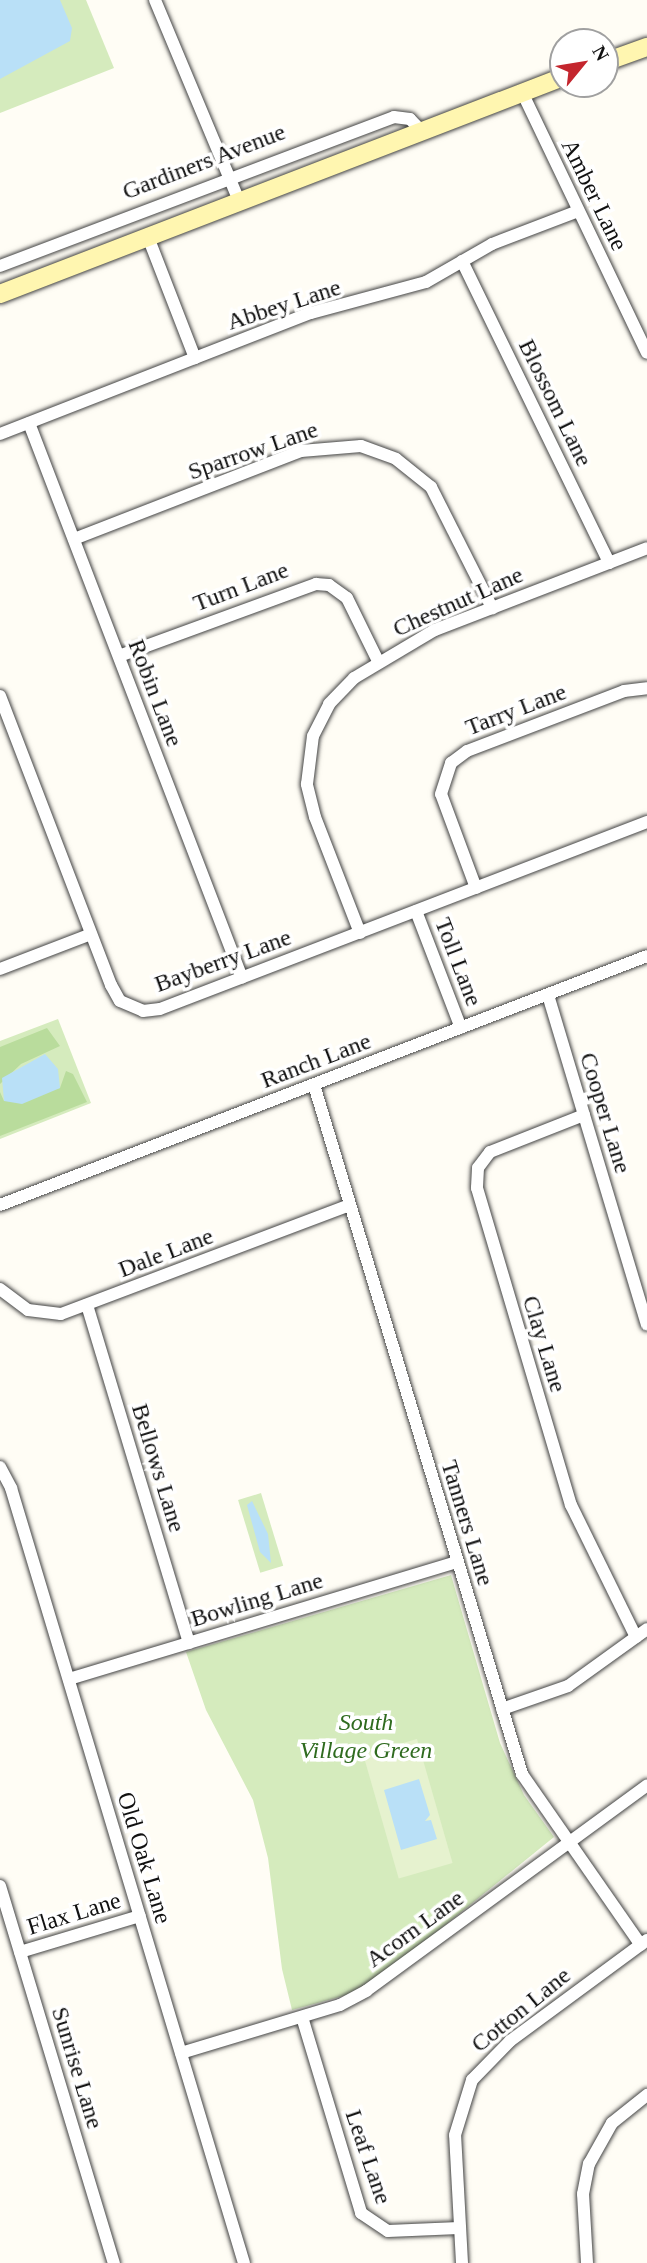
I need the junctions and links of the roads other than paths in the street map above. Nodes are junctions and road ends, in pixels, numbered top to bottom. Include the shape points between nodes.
1 (155, 0) edge
2 (647, 47) edge
3 (619, 57) edge
4 (549, 82) edge
5 (522, 92) junction
6 (421, 131) junction
7 (230, 178) junction
8 (240, 201) junction
9 (578, 211) junction
10 (148, 237) junction
11 (462, 261) junction
12 (0, 266) edge
13 (0, 294) edge
14 (647, 353) edge
15 (195, 358) junction
16 (29, 423) junction
17 (0, 435) edge
18 (74, 539) junction
19 (647, 548) edge
20 (609, 563) junction
21 (492, 608) junction
22 (118, 656) junction
23 (379, 663) junction
24 (647, 688) edge
25 (0, 696) edge
26 (647, 822) edge
27 (476, 888) junction
28 (416, 912) junction
29 (359, 933) junction
30 (91, 934) junction
31 (647, 956) edge
32 (0, 969) edge
33 (242, 978) junction
34 (548, 995) junction
35 (461, 1028) junction
36 (314, 1084) junction
37 (584, 1115) junction
38 (0, 1205) edge
39 (349, 1205) junction
40 (0, 1289) edge
41 (87, 1305) junction
42 (647, 1324) edge
43 (0, 1467) edge
44 (457, 1562) junction
45 (647, 1629) edge
46 (636, 1637) junction
47 (189, 1643) junction
48 (69, 1679) junction
49 (502, 1709) junction
50 (647, 1785) edge
51 (567, 1844) junction
52 (0, 1886) edge
53 (140, 1916) junction
54 (644, 1942) edge
55 (20, 1952) junction
56 (302, 2017) junction
57 (181, 2053) junction
58 (647, 2095) edge
59 (459, 2228) junction
60 (114, 2263) edge
61 (244, 2263) edge
62 (462, 2263) edge
63 (587, 2263) edge

1 - 7 street
2 - 3 main road
4 - 5 main road, Gardiners Avenue
5 - 6 main road, Gardiners Avenue
5 - 9 street, Amber Lane
6 - 7 street, Gardiners Avenue via 410,119 394,117
6 - 8 main road, Gardiners Avenue
7 - 8 street
7 - 12 street, Gardiners Avenue
8 - 10 main road, Gardiners Avenue
9 - 11 street, Abbey Lane via 492,244
9 - 14 street, Amber Lane
10 - 13 main road, Gardiners Avenue
10 - 15 street
11 - 15 street, Abbey Lane via 426,282 310,313
11 - 20 street, Blossom Lane
15 - 16 street, Abbey Lane
16 - 17 street, Abbey Lane
16 - 18 street, Robin Lane
18 - 21 street, Sparrow Lane via 301,451 361,446 396,459 431,487
18 - 22 street, Robin Lane
19 - 20 street, Chestnut Lane
20 - 21 street, Chestnut Lane
21 - 23 street, Chestnut Lane via 435,630
22 - 23 street, Turn Lane via 316,584 329,585 347,598
22 - 33 street, Robin Lane
23 - 29 street, Chestnut Lane via 354,678 329,704 313,736 307,766 315,817
24 - 27 street, Tarry Lane via 624,691 467,751 451,763 441,794
25 - 30 street, Bayberry Lane
26 - 27 street, Bayberry Lane
27 - 28 street, Bayberry Lane
28 - 29 street, Bayberry Lane
28 - 35 street, Toll Lane
29 - 33 street, Bayberry Lane
30 - 32 street
30 - 33 street, Bayberry Lane via 111,985 131,1008 160,1009
31 - 34 street, Ranch Lane
34 - 35 street, Ranch Lane
34 - 37 street, Cooper Lane
35 - 36 street, Ranch Lane
36 - 38 street, Ranch Lane
36 - 39 street, Tanners Lane
37 - 42 street, Cooper Lane
37 - 46 street, Clay Lane via 490,1153 478,1168 477,1188 571,1505
39 - 41 street, Dale Lane
39 - 44 street, Tanners Lane
40 - 41 street, Dale Lane via 28,1310 48,1314
41 - 47 street, Bellows Lane
43 - 48 street, Old Oak Lane via 11,1488
44 - 47 street, Bowling Lane
44 - 49 street, Tanners Lane
45 - 46 street
46 - 49 street via 568,1686
47 - 48 street, Bowling Lane
48 - 53 street, Old Oak Lane
49 - 51 street, Tanners Lane via 530,1791
50 - 51 street, Acorn Lane
51 - 54 street, Tanners Lane
51 - 56 street, Acorn Lane via 366,1991
52 - 55 street, Sunrise Lane
53 - 55 street, Flax Lane
53 - 57 street, Old Oak Lane
54 - 59 street, Cotton Lane via 510,2040 472,2080 455,2135
55 - 60 street, Sunrise Lane
56 - 57 street, Acorn Lane
56 - 59 street, Leaf Lane via 361,2213 388,2231
57 - 61 street, Old Oak Lane
58 - 63 street via 612,2123 589,2164 583,2194
59 - 62 street, Cotton Lane

